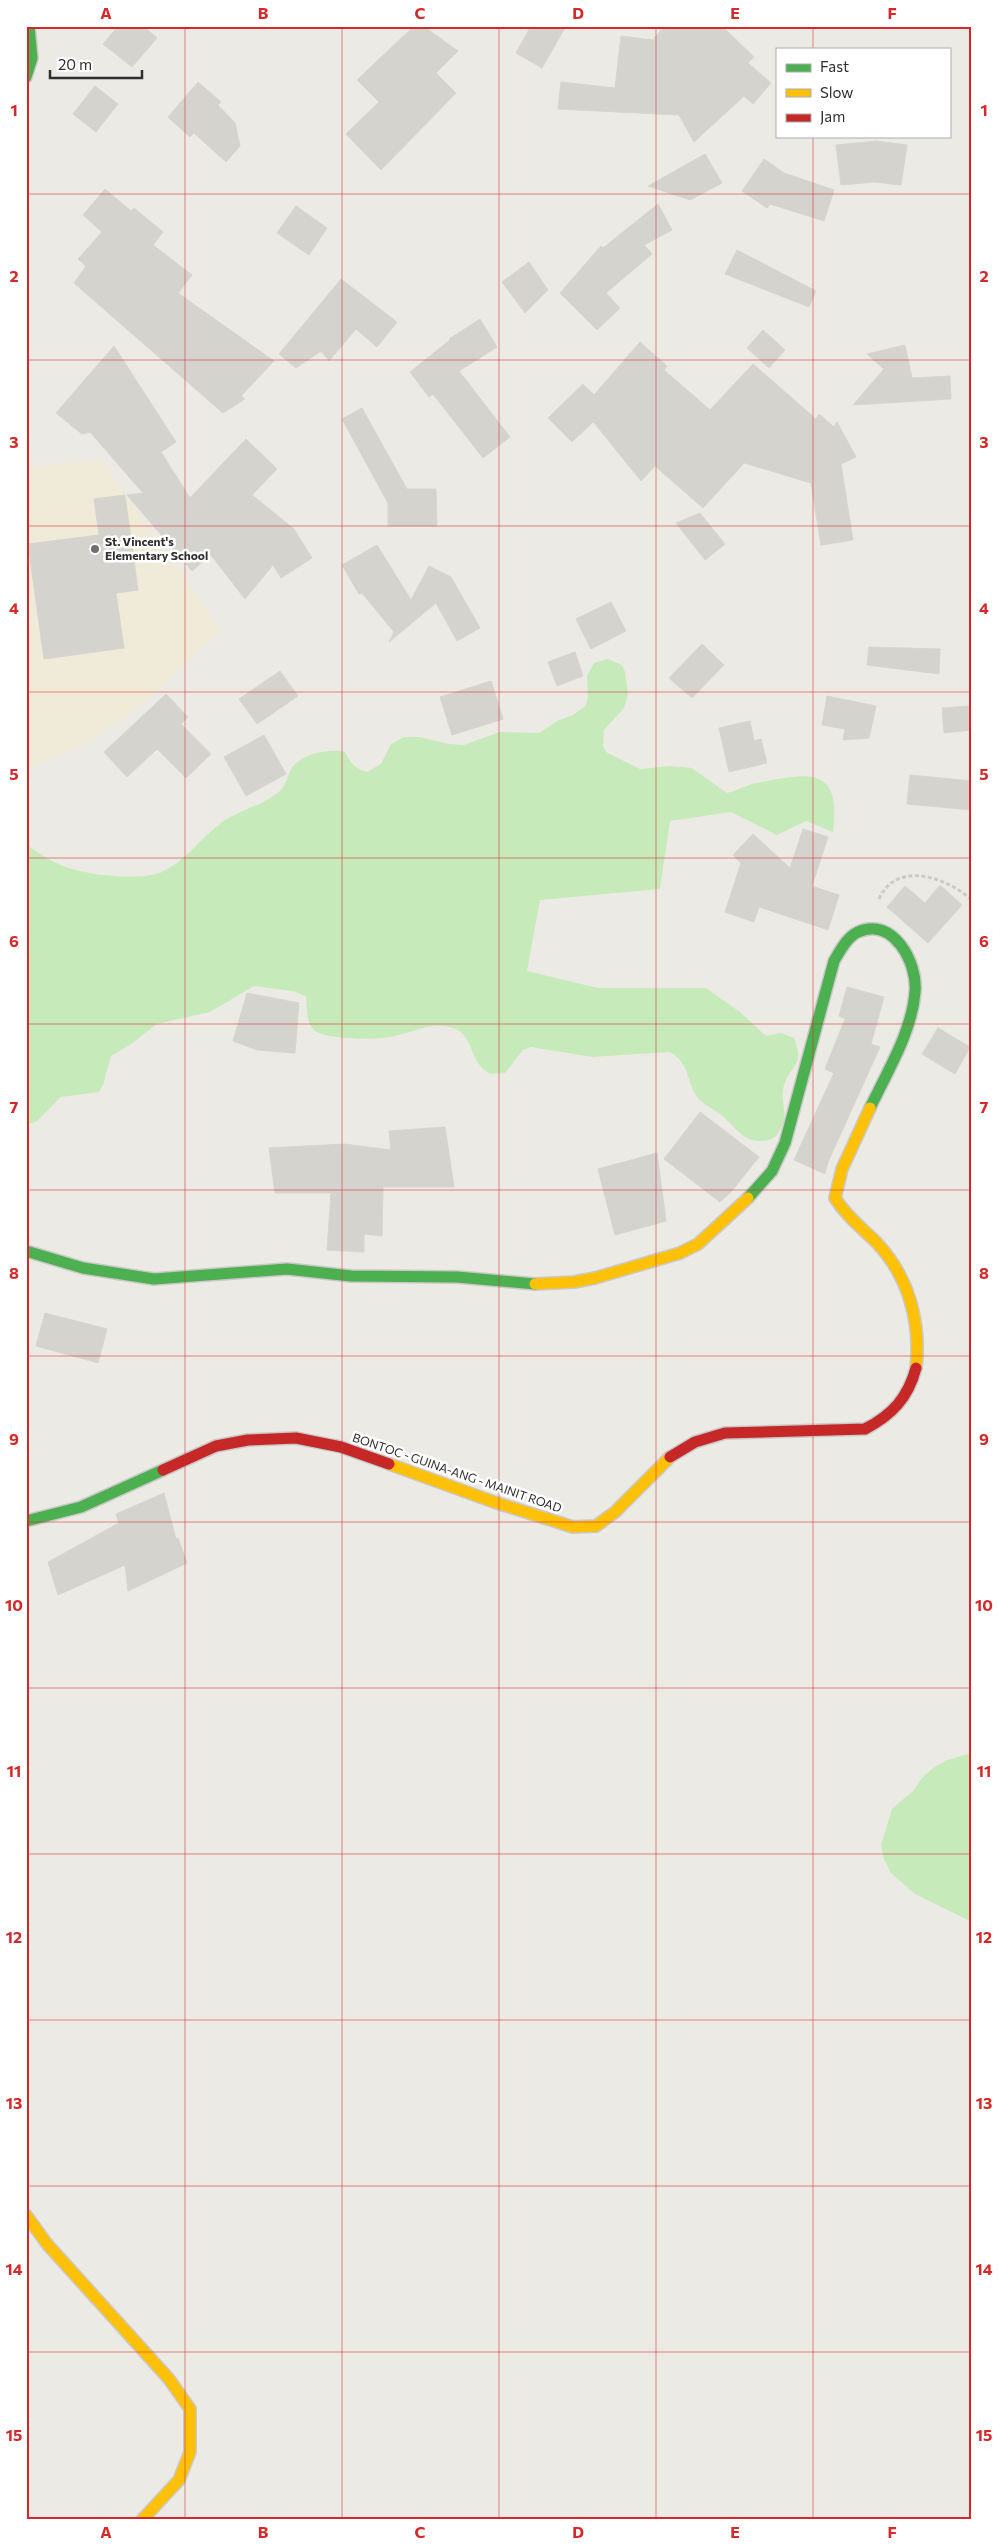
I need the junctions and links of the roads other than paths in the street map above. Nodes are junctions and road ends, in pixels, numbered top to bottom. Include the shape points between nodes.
1 (29, 26) edge
2 (26, 77) edge
3 (26, 1251) edge
4 (26, 1522) edge
5 (26, 2215) edge
6 (142, 2520) edge

1 - 2 street via 32,58
3 - 4 street, BONTOC - GUINA-ANG - MAINIT ROAD via 83,1268 154,1279 287,1269 351,1276 457,1276 540,1284 595,1278 680,1253 712,1233 772,1171 785,1143 834,961 844,946 858,932 874,928 887,933 903,947 914,971 912,1016 842,1169 835,1198 840,1209 884,1251 906,1288 915,1315 919,1350 913,1380 899,1404 881,1421 865,1429 725,1433 695,1442 672,1455 615,1512 596,1526 572,1527 341,1447 296,1438 248,1440 216,1446 81,1506
5 - 6 street via 47,2244 163,2372 190,2409 190,2452 179,2480

